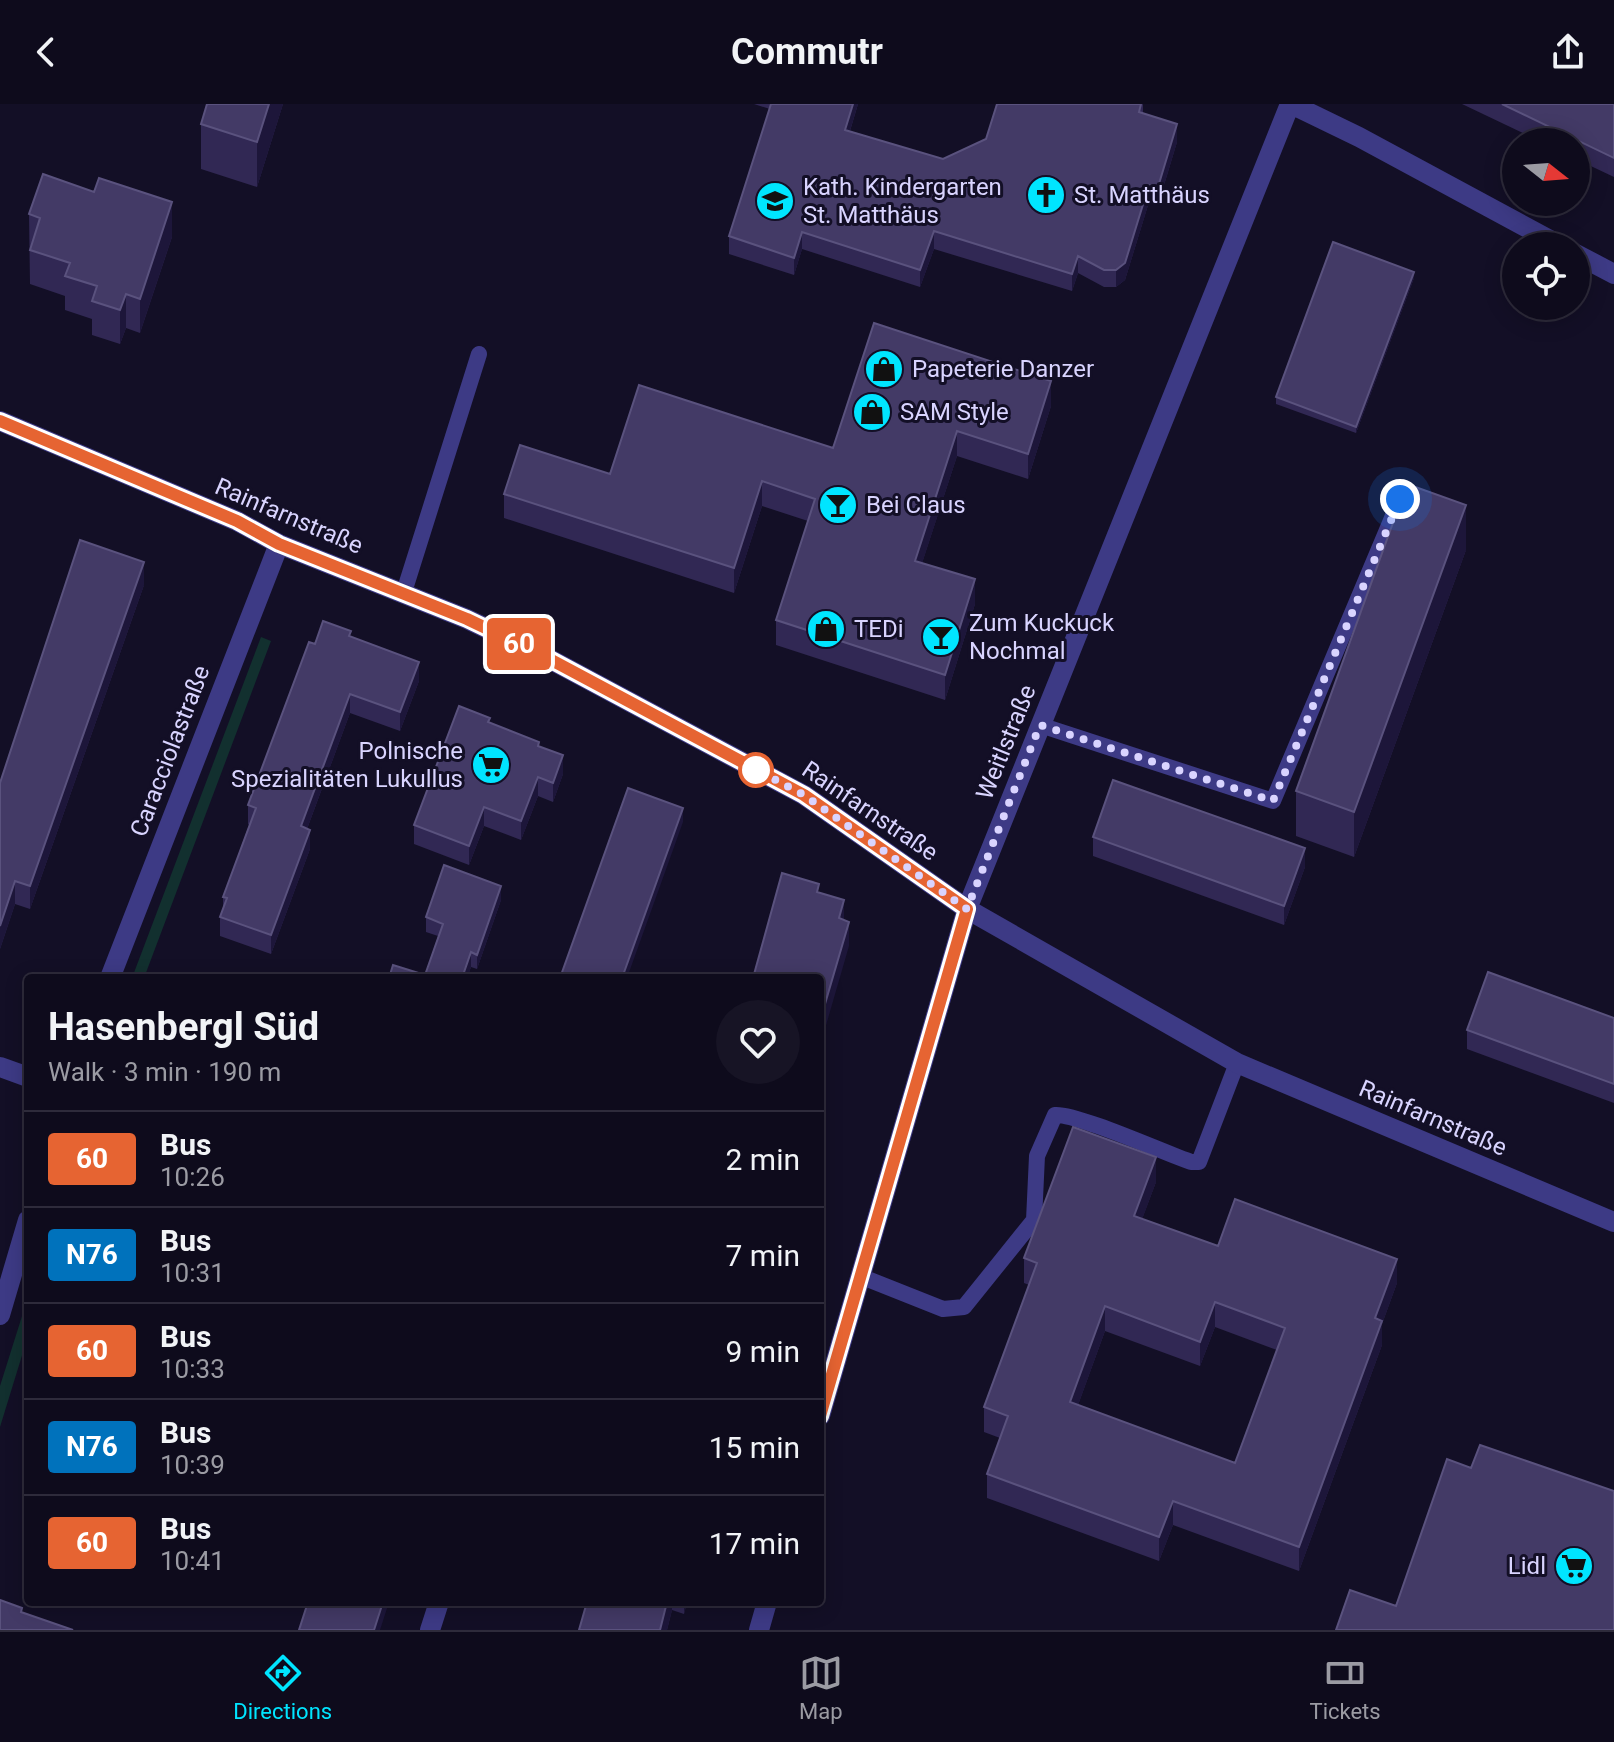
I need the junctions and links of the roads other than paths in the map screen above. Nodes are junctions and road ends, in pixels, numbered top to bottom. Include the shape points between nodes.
1 (1290, 104) edge
2 (1535, 232) edge
3 (1590, 261) edge
4 (1614, 274) edge
5 (479, 354) dead end
6 (0, 421) edge
7 (1400, 499) edge
8 (279, 544) junction
9 (404, 592) junction
10 (1040, 725) junction
11 (967, 909) junction
12 (112, 974) edge
13 (1237, 1063) junction
14 (0, 1067) edge
15 (24, 1076) edge
16 (1614, 1222) edge
17 (24, 1234) edge
18 (860, 1276) junction
19 (0, 1315) edge
20 (824, 1402) edge
21 (438, 1606) edge
22 (766, 1606) edge
23 (430, 1630) edge
24 (759, 1630) edge

1 - 2 street
1 - 10 street, Weitlstraße
3 - 4 street
5 - 9 lane
6 - 8 street, Rainfarnstraße via 237,521
7 - 10 lane via 1273,801
8 - 9 street, Rainfarnstraße
8 - 12 street, Caracciolastraße
9 - 11 street, Rainfarnstraße via 542,655 804,795
10 - 11 street, Weitlstraße
11 - 13 street, Rainfarnstraße
11 - 18 street, Weitlstraße
13 - 16 street, Rainfarnstraße
13 - 18 lane via 1199,1162 1055,1115 1037,1156 1034,1220 964,1307 943,1309
14 - 15 street
17 - 19 street
18 - 20 street, Weitlstraße
21 - 23 street
22 - 24 street

